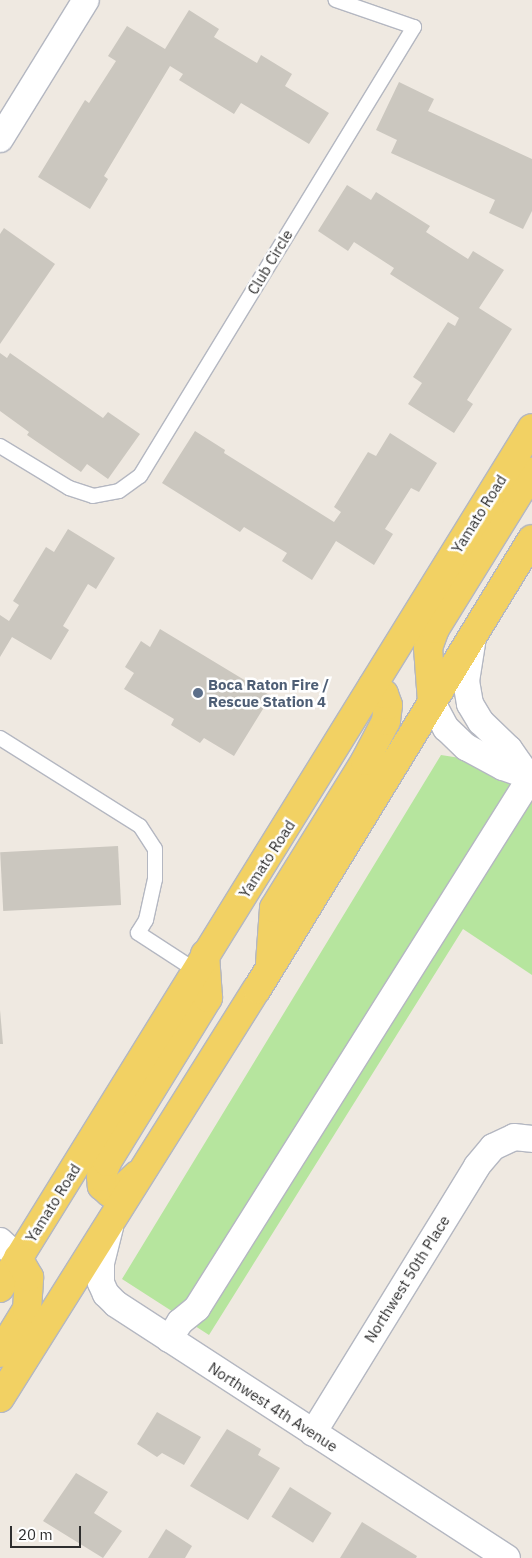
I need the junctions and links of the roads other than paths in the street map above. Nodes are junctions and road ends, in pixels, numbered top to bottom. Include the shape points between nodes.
1 (86, 0) edge
2 (336, 0) edge
3 (0, 139) edge
4 (532, 428) edge
5 (0, 446) edge
6 (532, 472) edge
7 (532, 539) edge
8 (474, 633) junction
9 (373, 686) junction
10 (432, 702) junction
11 (0, 738) edge
12 (530, 777) edge
13 (200, 962) junction
14 (270, 967) junction
15 (523, 1138) edge
16 (142, 1171) junction
17 (112, 1220) junction
18 (9, 1250) edge
19 (0, 1288) edge
20 (169, 1338) junction
21 (0, 1353) edge
22 (0, 1398) edge
23 (313, 1433) junction
24 (507, 1558) edge

1 - 3 street
2 - 5 lane, Club Circle via 414,27 140,476 119,491 93,496 69,488
4 - 9 main road, Yamato Road
6 - 10 main road via 435,629 428,648
7 - 8 main road
8 - 10 main road
8 - 12 street via 466,681 470,704 481,722 509,749
9 - 13 main road, Yamato Road via 286,830
9 - 14 main road via 386,699 386,721 365,761 274,908
10 - 12 street via 446,728 466,747
10 - 14 main road
11 - 13 lane via 140,826 156,850 155,879 146,920 138,933
12 - 20 street via 197,1308 180,1322
13 - 16 main road via 208,998 107,1162 101,1177 102,1186 110,1193 119,1192
13 - 18 main road, Yamato Road
14 - 16 main road
15 - 23 street, Northwest 50th Place via 492,1147 477,1166
16 - 17 main road
17 - 20 street, Northwest 4th Avenue via 101,1264 101,1282 106,1294
17 - 22 main road
18 - 19 main road, Yamato Road
18 - 21 main road via 29,1277 27,1309
20 - 23 street, Northwest 4th Avenue
23 - 24 street, Northwest 4th Avenue

